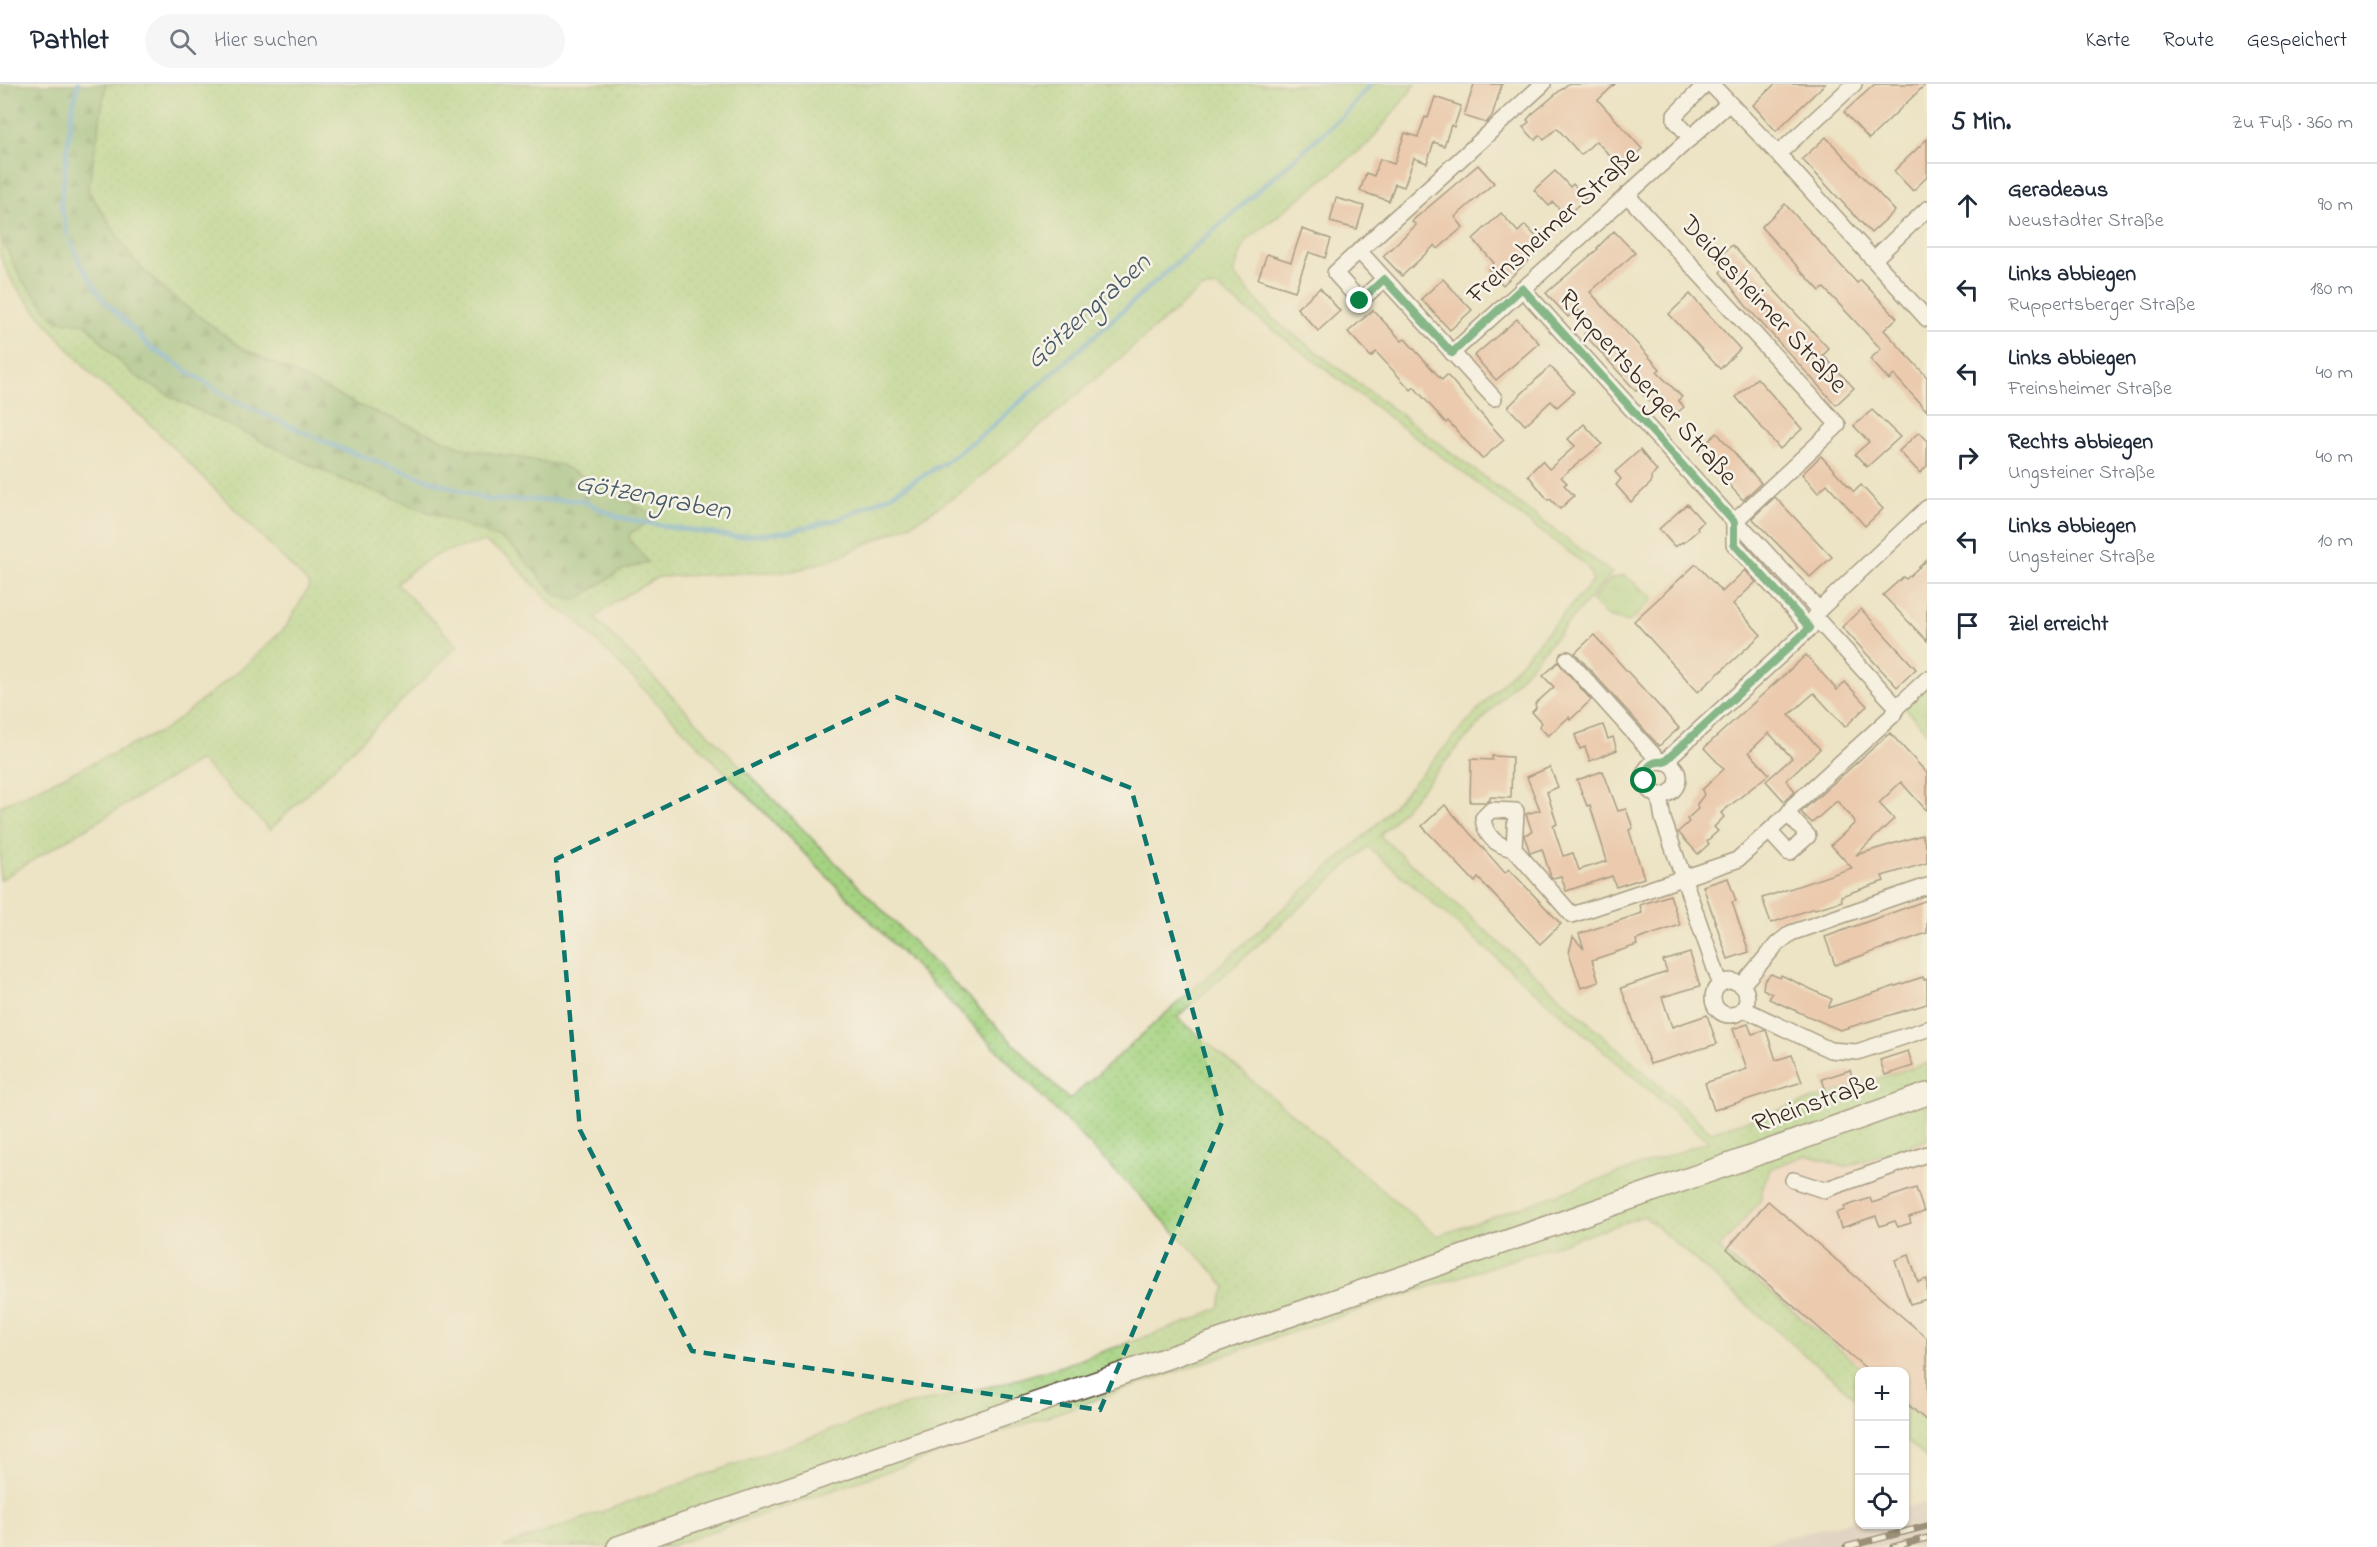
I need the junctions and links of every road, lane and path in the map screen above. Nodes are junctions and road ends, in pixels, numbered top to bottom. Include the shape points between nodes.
1 (1543, 84) edge
2 (1706, 84) edge
3 (1711, 84) edge
4 (1854, 84) edge
5 (1728, 104) junction
6 (1691, 138) junction
7 (1778, 154) junction
8 (1627, 195) junction
9 (1927, 209) edge
10 (1359, 251) junction
11 (1874, 259) junction
12 (1384, 279) junction
13 (1522, 288) junction
14 (1927, 319) edge
15 (1452, 353) junction
16 (1494, 398) dead end
17 (1927, 508) edge
18 (1734, 522) junction
19 (1814, 618) junction
20 (1567, 659) dead end
21 (1927, 680) edge
22 (1897, 707) junction
23 (1662, 761) junction
24 (1659, 795) junction
25 (1788, 814) junction
26 (1769, 831) junction
27 (1514, 849) dead end
28 (1684, 877) junction
29 (1927, 886) edge
30 (1720, 983) junction
31 (1742, 984) junction
32 (1744, 1009) junction
33 (1927, 1029) edge
34 (1927, 1094) edge
35 (1927, 1154) edge
36 (1793, 1180) dead end
37 (618, 1547) edge

1 - 10 street
2 - 6 street via 1675,115
3 - 5 street
4 - 7 street
5 - 6 street, Freinsheimer Straße
5 - 7 street
6 - 8 street, Freinsheimer Straße
7 - 11 street
8 - 13 street, Freinsheimer Straße
8 - 18 street, Deidesheimer Straße via 1838,425
9 - 11 street
10 - 12 street
10 - 12 street via 1335,273 1360,301
11 - 14 street
12 - 15 street
13 - 15 street, Freinsheimer Straße
13 - 18 street, Ruppertsberger Straße
15 - 16 street
17 - 19 street
18 - 19 street, Ruppertsberger Straße via 1747,532
19 - 22 street, Ruppertsberger Straße
19 - 23 street
20 - 23 street
21 - 22 street
22 - 25 street
23 - 24 street via 1649,766 1644,776 1649,791
23 - 24 street via 1674,767 1677,784 1670,793
24 - 28 street
25 - 26 street
25 - 26 street via 1808,836 1789,853
26 - 28 street via 1737,860
27 - 28 street via 1572,915
28 - 30 street
29 - 31 street via 1791,933
30 - 31 street via 1729,980
30 - 32 street via 1713,991 1719,1012 1730,1015
31 - 32 street via 1747,994
32 - 33 street via 1830,1050 1857,1052
34 - 37 main road, Rheinstraße
35 - 36 street via 1824,1190

